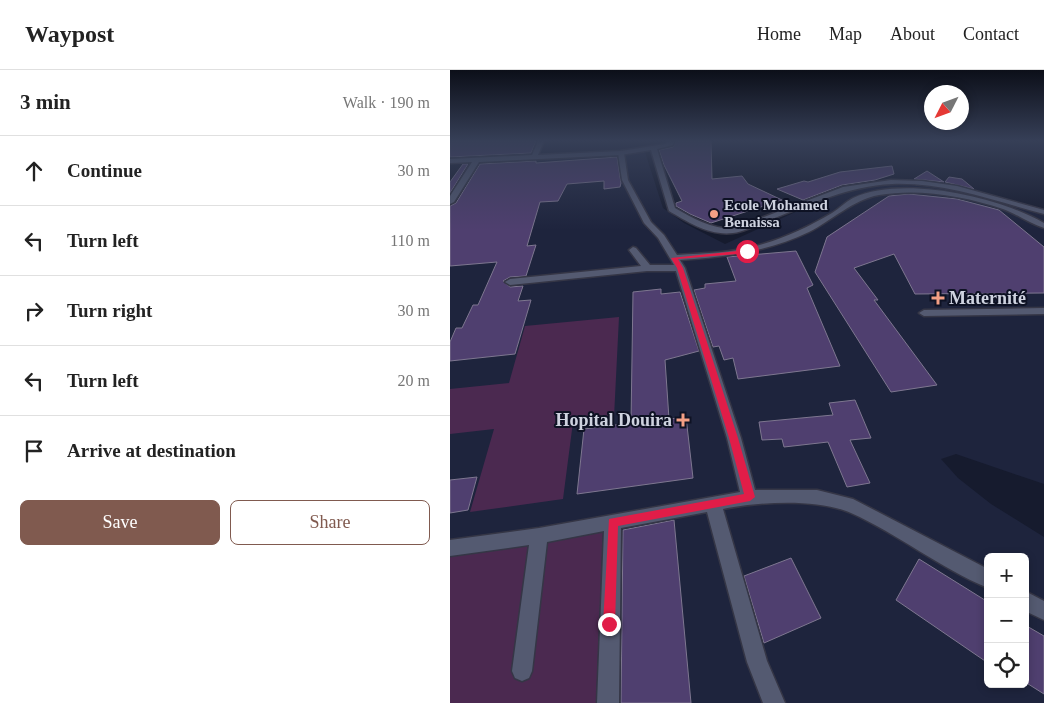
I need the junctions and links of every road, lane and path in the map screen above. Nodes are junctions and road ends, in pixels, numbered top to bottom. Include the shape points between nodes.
1 (470, 171) edge
2 (624, 171) edge
3 (661, 171) edge
4 (462, 183) junction
5 (450, 184) edge
6 (450, 202) edge
7 (1044, 212) edge
8 (1044, 226) edge
9 (633, 250) dead end
10 (677, 263) junction
11 (647, 268) junction
12 (510, 282) dead end
13 (1044, 311) edge
14 (924, 313) dead end
15 (750, 497) junction
16 (713, 503) junction
17 (613, 522) junction
18 (539, 536) junction
19 (450, 548) edge
20 (984, 577) edge
21 (1029, 602) edge
22 (1044, 611) edge
23 (522, 671) dead end
24 (608, 703) edge
25 (774, 703) edge

1 - 4 street
2 - 10 street via 625,180 648,223 661,236
3 - 7 street via 672,209 714,231 733,231 845,188 891,182 957,188
4 - 5 street
4 - 6 street
8 - 10 street via 1034,218 959,196 883,192 858,198 792,237 747,251
9 - 11 street
10 - 11 street
10 - 15 street
11 - 12 street
13 - 14 street
15 - 16 street
15 - 20 street via 816,497 852,506
16 - 17 street
16 - 25 street via 757,662
17 - 18 street
17 - 24 street
18 - 19 street
18 - 23 street
21 - 22 street

